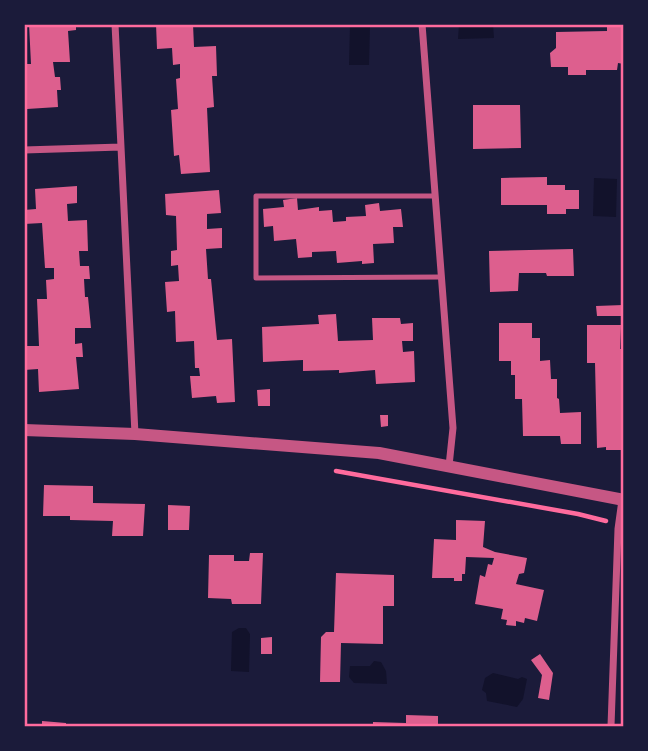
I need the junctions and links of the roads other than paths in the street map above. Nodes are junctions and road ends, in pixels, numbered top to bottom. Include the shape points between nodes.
1 (115, 24) edge
2 (422, 24) edge
3 (121, 147) junction
4 (24, 150) edge
5 (435, 197) junction
6 (441, 277) junction
7 (24, 430) edge
8 (135, 434) junction
9 (449, 467) junction
10 (623, 500) edge
11 (611, 726) edge

1 - 3 street
2 - 5 street
3 - 4 street
3 - 8 street
5 - 6 street
5 - 6 lane via 256,196 256,278
6 - 9 street via 453,428
7 - 8 street
8 - 9 street via 379,453
9 - 10 street
10 - 11 street

